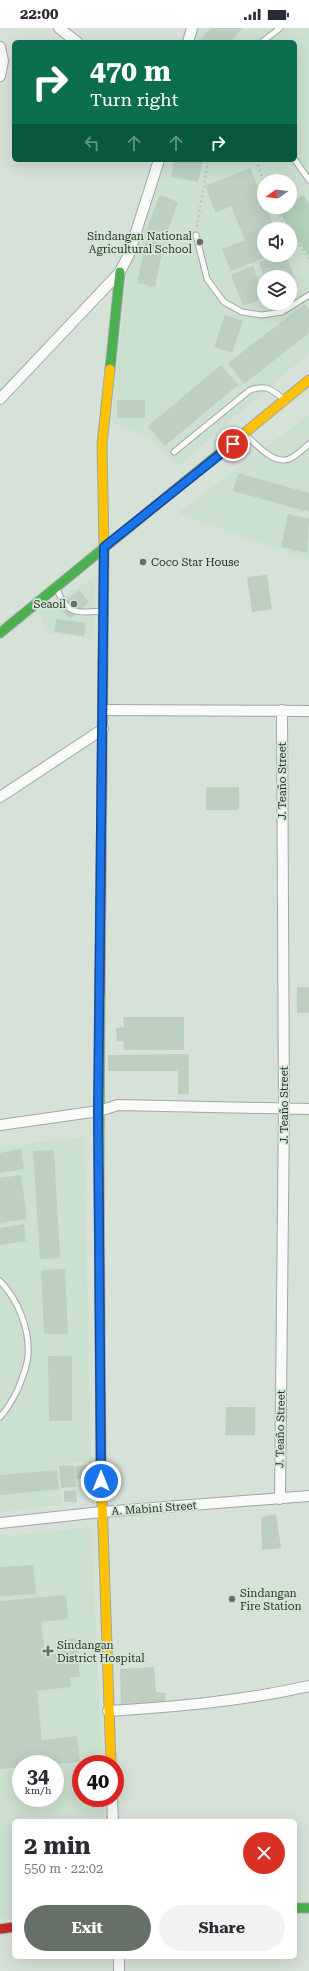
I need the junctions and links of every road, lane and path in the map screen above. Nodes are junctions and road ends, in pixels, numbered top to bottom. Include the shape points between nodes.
1 (59, 28) edge
2 (192, 28) edge
3 (280, 28) edge
4 (74, 40) edge
5 (189, 40) edge
6 (265, 40) edge
7 (0, 47) edge
8 (0, 76) edge
9 (158, 162) edge
10 (208, 162) edge
11 (257, 162) edge
12 (296, 162) edge
13 (261, 174) edge
14 (309, 180) edge
15 (196, 235) joint
16 (297, 243) edge
17 (309, 259) edge
18 (120, 272) junction
19 (309, 295) edge
20 (309, 380) edge
21 (0, 399) edge
22 (285, 401) junction
23 (244, 434) junction
24 (309, 444) edge
25 (174, 452) dead end
26 (104, 547) junction
27 (56, 586) junction
28 (104, 611) junction
29 (0, 633) edge
30 (103, 710) junction
31 (282, 710) junction
32 (309, 711) edge
33 (103, 729) junction
34 (0, 797) edge
35 (284, 1109) junction
36 (309, 1109) edge
37 (98, 1111) junction
38 (0, 1125) edge
39 (0, 1281) edge
40 (0, 1417) edge
41 (309, 1496) edge
42 (280, 1499) junction
43 (101, 1512) junction
44 (0, 1523) edge
45 (309, 1686) edge
46 (108, 1711) junction
47 (110, 1755) edge
48 (113, 1807) edge
49 (114, 1819) edge
50 (297, 1908) edge
51 (309, 1908) edge
52 (12, 1927) edge
53 (0, 1929) edge
54 (119, 1959) edge
55 (119, 1971) edge

1 - 4 street
2 - 5 street
3 - 6 lane
7 - 8 street via 3,61
9 - 18 street via 129,254
10 - 15 path
11 - 13 path
12 - 14 lane
15 - 19 lane via 207,279 224,302 242,312 262,315 282,312
16 - 17 path
18 - 21 street
18 - 26 main road via 102,444
20 - 22 main road
22 - 23 main road
22 - 25 lane via 269,388 250,390
23 - 24 lane via 262,450 280,460 288,459
23 - 26 main road
26 - 27 main road
26 - 28 main road
27 - 28 lane via 61,600 74,611
27 - 29 main road
28 - 30 main road
30 - 31 street
30 - 33 main road
31 - 32 street
31 - 35 street, J. Teaño Street
33 - 34 street
33 - 37 main road
35 - 36 street
35 - 37 street via 118,1105
35 - 42 street, J. Teaño Street
37 - 38 street
37 - 43 main road
39 - 40 lane via 18,1306 27,1341 28,1357 14,1399
41 - 42 street, A. Mabini Street
42 - 43 street, A. Mabini Street
43 - 44 street, A. Mabini Street
43 - 46 main road
45 - 46 street via 279,1693 169,1708
46 - 47 main road
48 - 49 street
50 - 51 main road
52 - 53 main road
54 - 55 street

